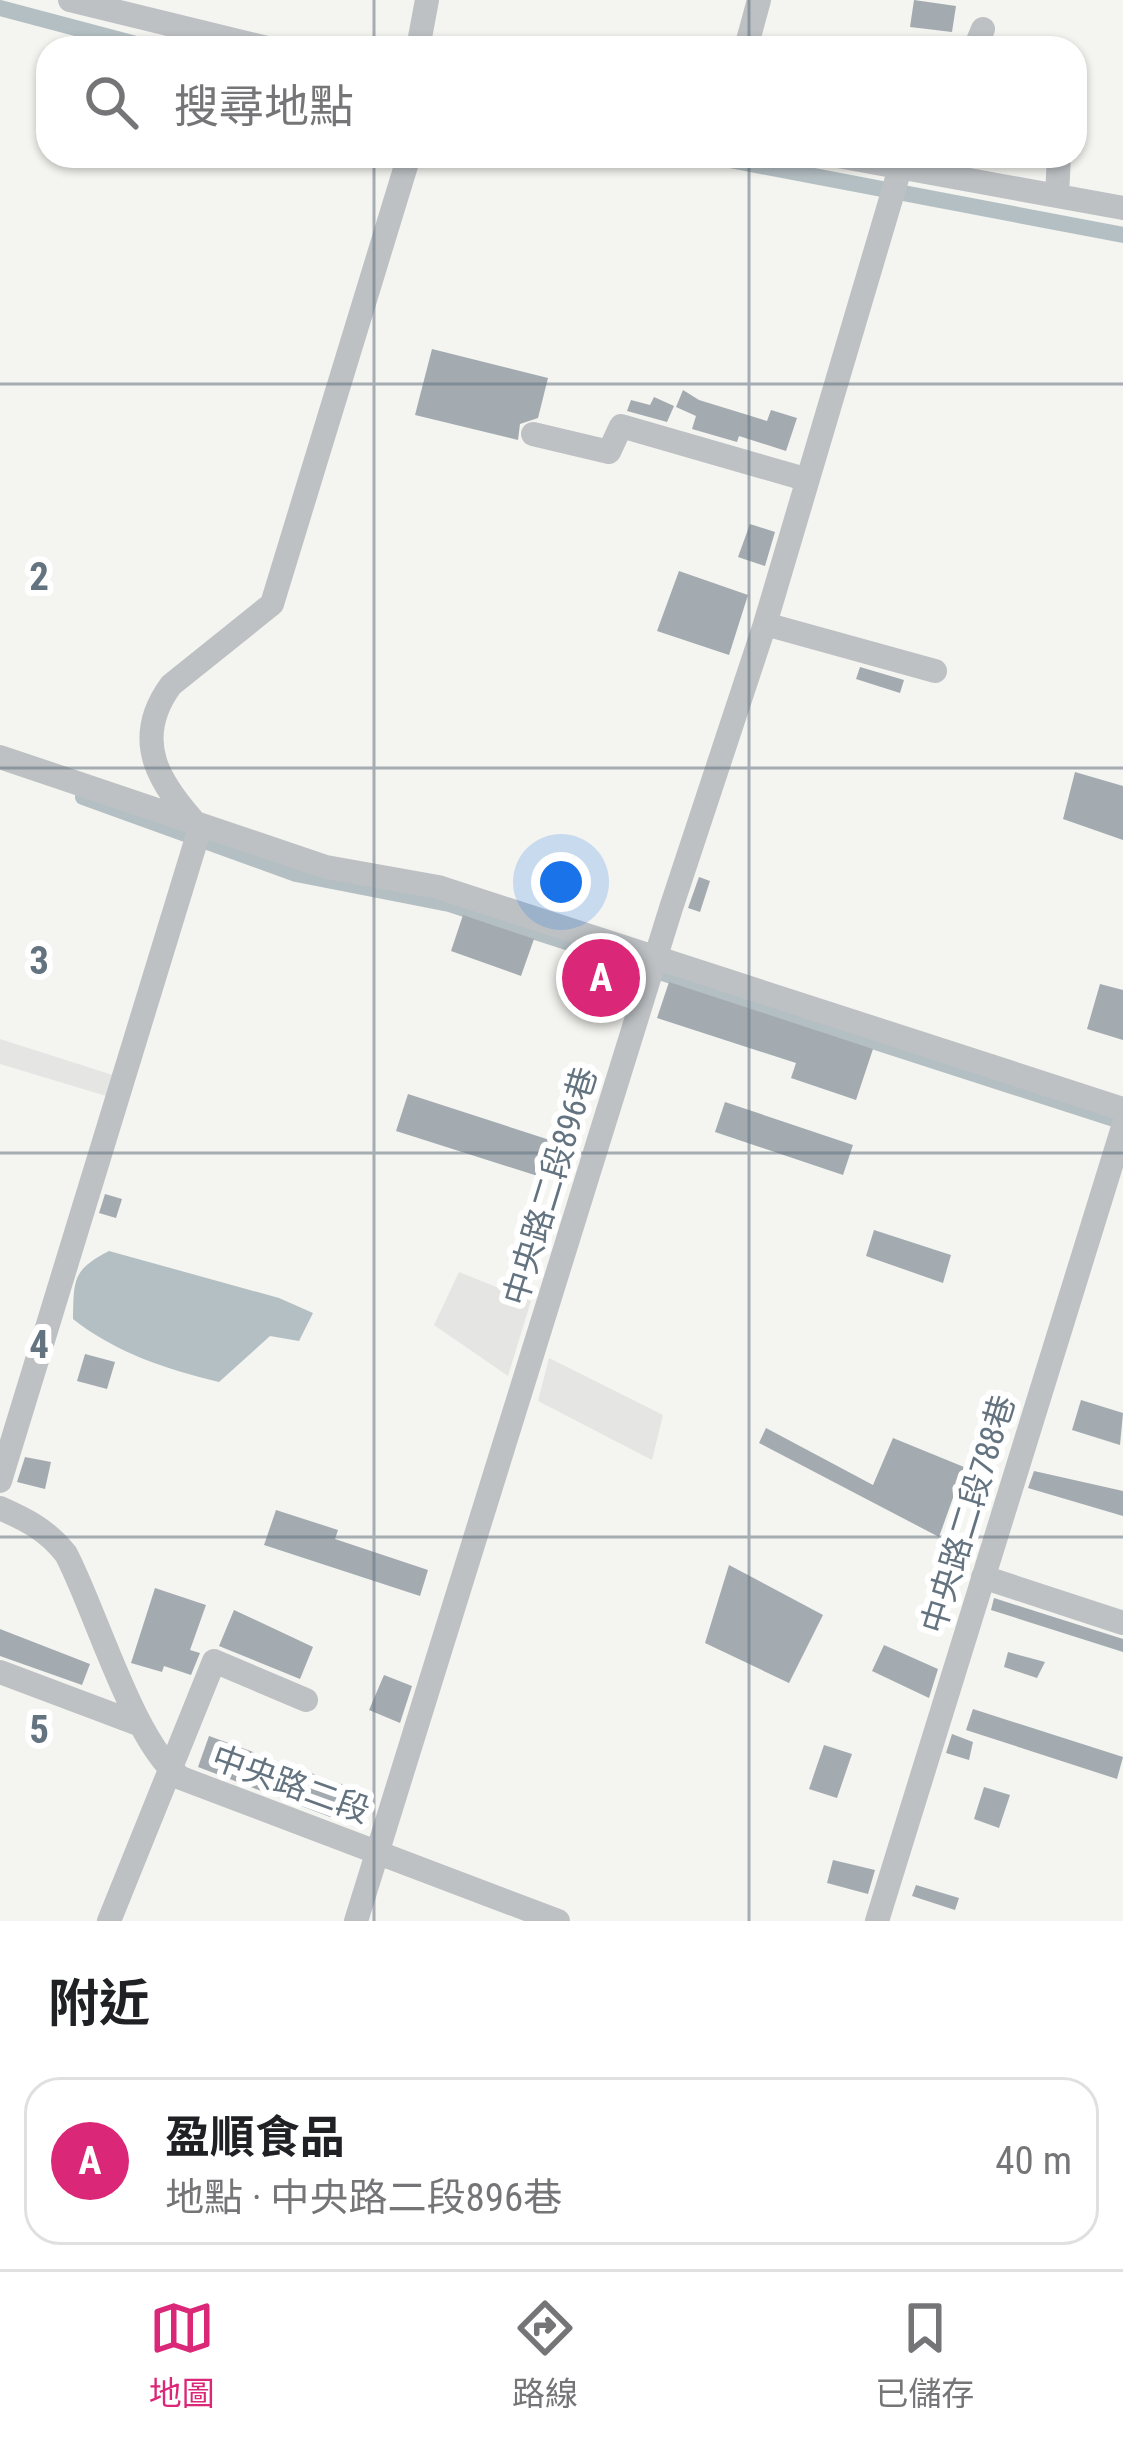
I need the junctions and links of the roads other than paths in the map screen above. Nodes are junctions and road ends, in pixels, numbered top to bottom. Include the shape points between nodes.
1 (70, 0) edge
2 (427, 0) edge
3 (759, 0) edge
4 (218, 36) edge
5 (420, 36) edge
6 (749, 36) edge
7 (405, 168) edge
8 (900, 168) edge
9 (917, 168) edge
10 (1058, 168) edge
11 (1057, 195) junction
12 (1123, 208) edge
13 (533, 434) dead end
14 (806, 479) junction
15 (765, 624) junction
16 (935, 671) dead end
17 (0, 757) edge
18 (200, 828) junction
19 (656, 957) junction
20 (1123, 1109) edge
21 (1123, 1126) edge
22 (0, 1481) edge
23 (0, 1508) edge
24 (983, 1577) junction
25 (1123, 1623) edge
26 (0, 1672) edge
27 (306, 1700) dead end
28 (141, 1725) junction
29 (171, 1771) junction
30 (377, 1851) junction
31 (109, 1921) edge
32 (356, 1921) edge
33 (558, 1921) edge
34 (877, 1921) edge

1 - 4 street
2 - 5 street
3 - 6 street
7 - 18 street via 272,604 171,685 153,722 163,784
8 - 14 street, 中央路二段896巷
9 - 11 street
10 - 11 street
11 - 12 street
13 - 14 street via 608,452 621,426
14 - 15 street, 中央路二段896巷
15 - 16 street
15 - 19 street, 中央路二段896巷
17 - 18 street
18 - 19 street via 326,868 438,887
18 - 22 street
19 - 20 street
19 - 30 street, 中央路二段896巷
21 - 24 street, 中央路二段788巷
23 - 28 street, 中央路二段 via 31,1521 66,1554
24 - 25 street
24 - 34 street, 中央路二段788巷
26 - 28 street
27 - 29 street via 214,1661
28 - 29 street, 中央路二段
29 - 30 street, 中央路二段
29 - 31 street
30 - 32 street, 中央路二段896巷
30 - 33 street, 中央路二段

